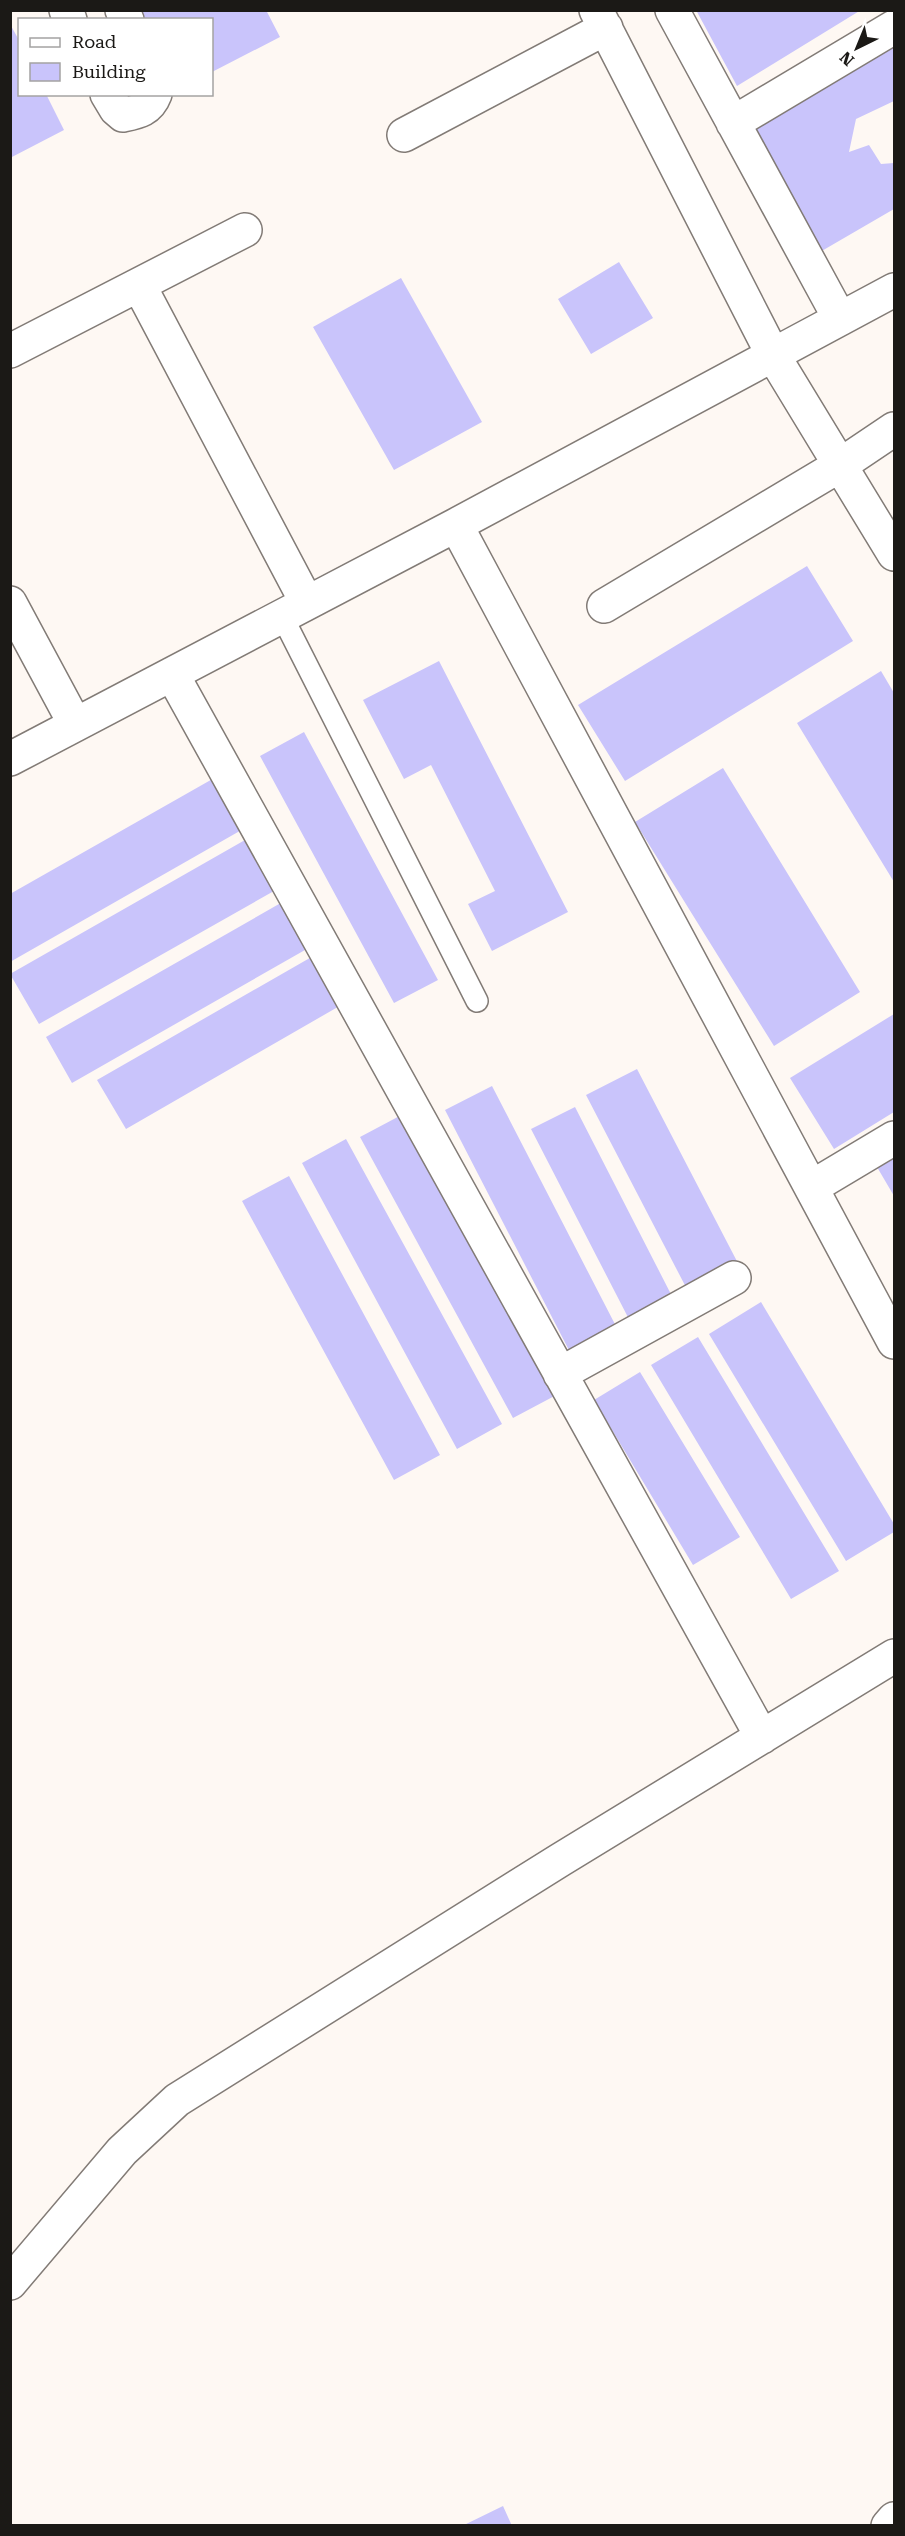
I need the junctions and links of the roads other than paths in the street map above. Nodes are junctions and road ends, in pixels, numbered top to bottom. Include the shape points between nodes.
1 (672, 10) edge
2 (601, 20) edge
3 (894, 27) edge
4 (108, 96) edge
5 (154, 96) edge
6 (733, 123) junction
7 (404, 135) dead end
8 (244, 231) dead end
9 (140, 285) junction
10 (894, 290) edge
11 (840, 319) junction
12 (10, 351) edge
13 (773, 355) junction
14 (894, 429) edge
15 (842, 464) junction
16 (456, 525) junction
17 (894, 554) edge
18 (10, 603) edge
19 (604, 606) dead end
20 (295, 609) junction
21 (172, 674) junction
22 (75, 724) junction
23 (10, 759) edge
24 (477, 1001) dead end
25 (894, 1138) edge
26 (812, 1187) junction
27 (734, 1278) dead end
28 (894, 1342) edge
29 (560, 1374) junction
30 (894, 1656) edge
31 (762, 1737) junction
32 (10, 2283) edge
33 (894, 2519) edge
34 (888, 2526) edge

1 - 6 street
2 - 7 street
2 - 13 street
3 - 6 street
4 - 5 street via 123,115 139,112 151,104
6 - 11 street
8 - 9 street
9 - 12 street
9 - 20 street
10 - 11 street
11 - 13 street
13 - 15 street
13 - 16 street
14 - 15 street
15 - 17 street
15 - 19 street
16 - 20 street
16 - 26 street
18 - 22 street
20 - 21 street
20 - 24 lane
21 - 22 street
21 - 29 street
22 - 23 street
25 - 26 street
26 - 28 street
27 - 29 street
29 - 31 street
30 - 31 street
31 - 32 street via 177,2100 122,2151
33 - 34 street

